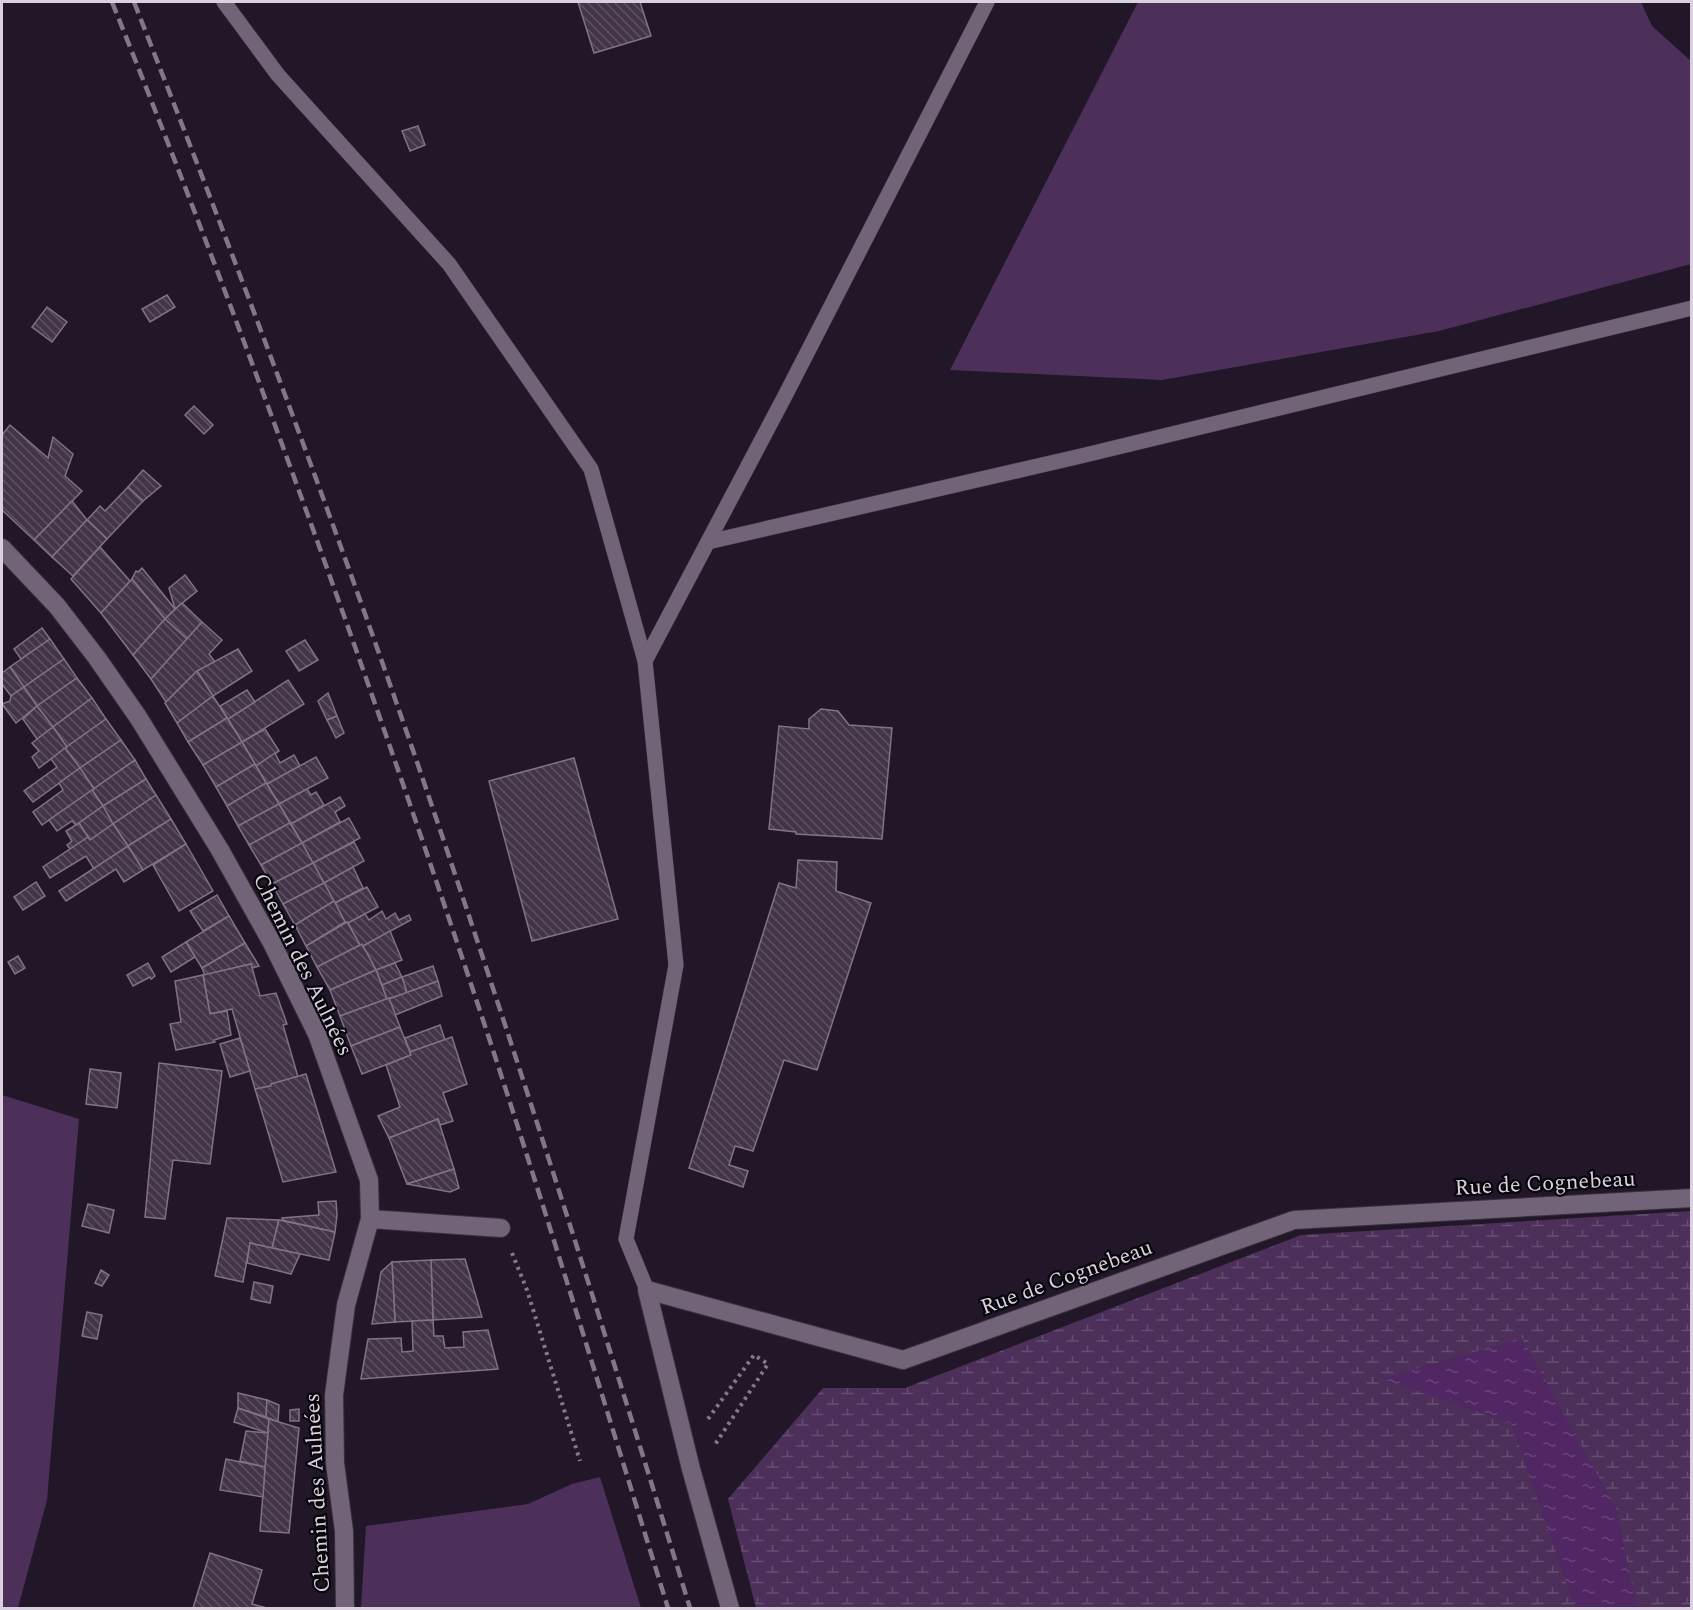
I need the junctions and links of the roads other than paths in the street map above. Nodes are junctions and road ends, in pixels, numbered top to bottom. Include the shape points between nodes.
1 (224, 2) edge
2 (987, 2) edge
3 (1692, 308) edge
4 (708, 542) junction
5 (2, 548) edge
6 (645, 661) junction
7 (1692, 1198) edge
8 (370, 1219) junction
9 (501, 1228) road end
10 (647, 1290) junction
11 (345, 1608) edge
12 (730, 1608) edge

1 - 6 lane via 278,75 449,264 591,469
2 - 4 lane
3 - 4 lane via 1093,454
4 - 6 lane
5 - 8 street, Chemin des Aulnées via 57,606 121,692 220,850 272,943 316,1034 369,1180
6 - 10 lane via 676,965 626,1239
7 - 10 street, Rue de Cognebeau via 1294,1220 903,1360
8 - 9 street
8 - 11 street, Chemin des Aulnées via 346,1305 334,1395
10 - 12 street

